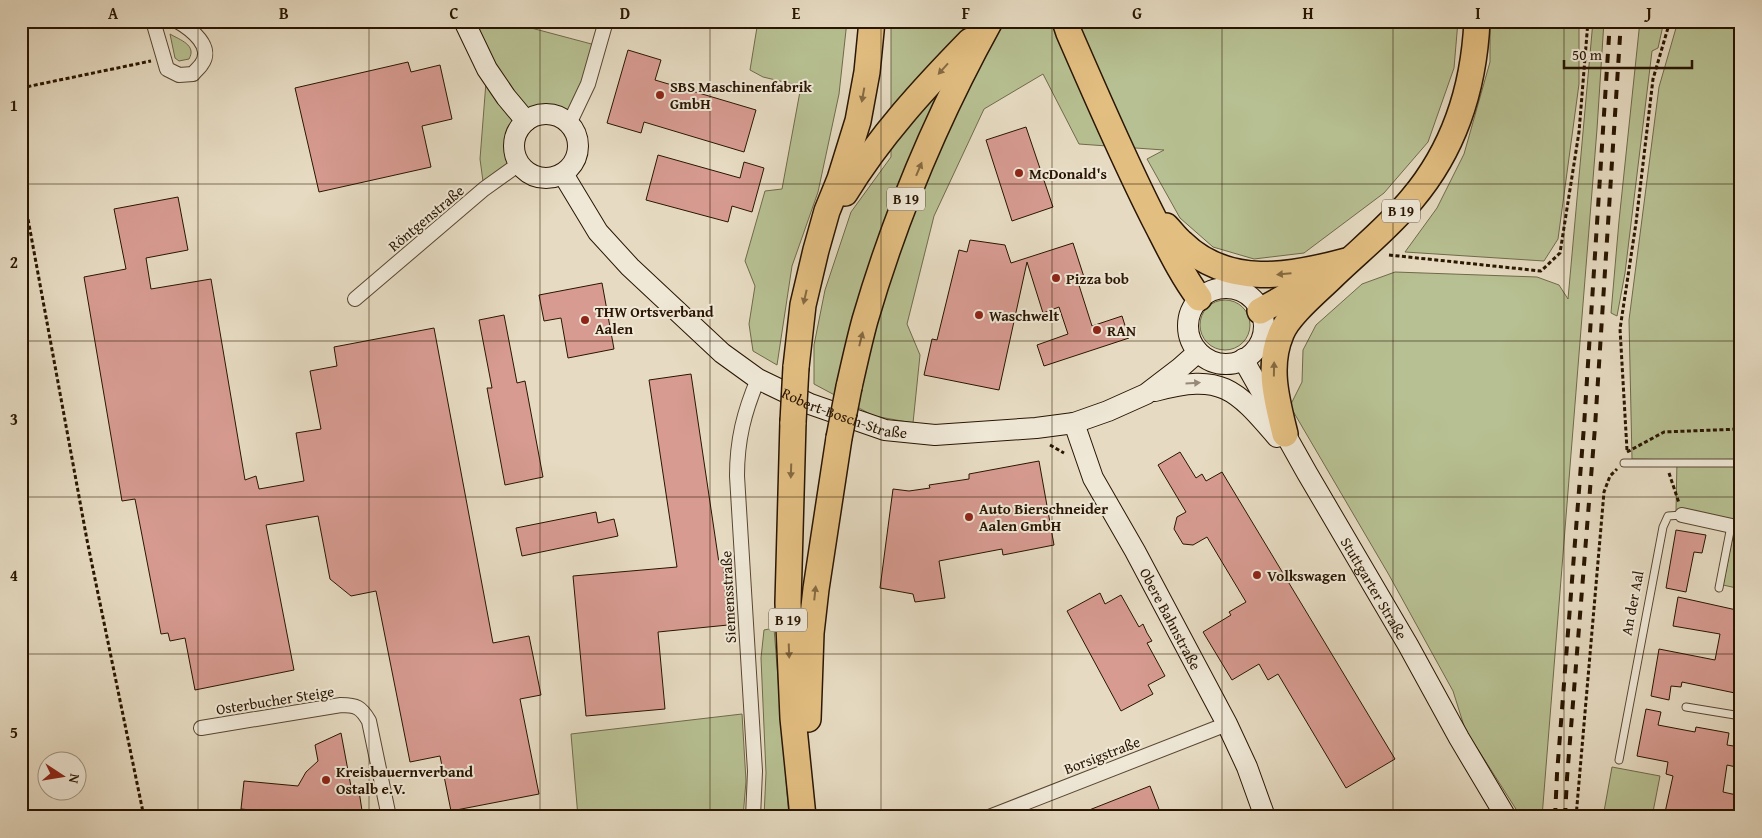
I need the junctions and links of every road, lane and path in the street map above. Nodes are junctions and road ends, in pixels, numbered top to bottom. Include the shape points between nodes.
1 (153, 21) edge
2 (177, 21) edge
3 (464, 21) edge
4 (606, 21) edge
5 (872, 21) edge
6 (989, 21) edge
7 (1065, 21) edge
8 (1477, 21) edge
9 (1588, 21) edge
10 (1670, 21) edge
11 (164, 58) junction
12 (21, 88) edge
13 (526, 121) junction
14 (569, 124) junction
15 (519, 164) junction
16 (563, 174) junction
17 (21, 181) edge
18 (1139, 189) junction
19 (816, 250) junction
20 (1389, 255) dead end
21 (1349, 260) junction
22 (1199, 298) junction
23 (355, 299) dead end
24 (1260, 311) junction
25 (1198, 352) junction
26 (1243, 359) junction
27 (758, 379) junction
28 (1146, 394) junction
29 (1074, 423) junction
30 (1741, 429) edge
31 (1285, 434) junction
32 (1627, 450) junction
33 (1624, 463) junction
34 (1666, 463) junction
35 (1741, 463) edge
36 (1307, 473) junction
37 (1682, 515) junction
38 (1736, 527) edge
39 (1719, 588) dead end
40 (1686, 707) dead end
41 (1741, 716) edge
42 (1227, 724) junction
43 (201, 728) dead end
44 (1619, 760) dead end
45 (144, 817) edge
46 (390, 817) edge
47 (753, 817) edge
48 (803, 817) edge
49 (808, 817) edge
50 (988, 817) edge
51 (1265, 817) edge
52 (1506, 817) edge
53 (1576, 817) edge

1 - 11 street
2 - 11 street via 199,36 205,51 203,64 193,74 179,75 167,69
3 - 13 street via 487,69
4 - 14 street via 588,84
5 -> 19 highway, B 19 via 868,72 858,122
6 -> 19 highway, B 19 via 882,138 836,207
49 -> 6 highway, B 19, bridge via 811,633 849,387 865,320 908,195
7 - 18 highway, B 19
8 - 21 highway, B 19 via 1473,68 1466,98 1444,154 1413,198
9 - 20 path via 1579,132 1560,253 1541,271
10 - 32 path via 1653,79 1620,329
11 - 12 path
13 - 14 street via 537,115 549,114
13 - 15 street via 514,140
14 - 16 street via 576,135 578,150 573,164
15 - 16 street via 539,178
15 - 23 street, Röntgenstraße
16 - 27 street, Robert-Bosch-Straße via 598,232 630,267 722,354
17 - 45 path via 87,540
21 -> 18 highway, B 19 via 1286,274 1230,271 1208,262 1182,244
18 - 22 highway, B 19 via 1185,278
19 -> 48 highway, B 19, bridge via 803,305 796,367 788,603 793,718
21 - 24 highway
31 -> 21 highway via 1274,378 1276,347 1282,331 1294,316
22 - 24 street via 1215,289 1233,288 1250,296
22 - 25 street via 1188,319 1190,336
24 - 26 street via 1263,320 1261,338 1257,347
25 - 26 street via 1220,363
25 - 28 street, Robert-Bosch-Straße
26 - 31 street, Stuttgarter Straße
27 - 29 street, Robert-Bosch-Straße via 810,404 885,430 935,435
27 - 47 street, Siemensstraße via 748,403 737,451 755,771
28 - 29 street, Robert-Bosch-Straße
28 -> 36 street via 1191,383 1226,389 1250,407
29 - 42 street, Obere Bahnstraße via 1093,478
30 - 32 path via 1664,432
31 - 36 street, Stuttgarter Straße
32 - 33 path
33 - 34 lane
33 - 53 path via 1610,476 1604,492
34 - 35 lane
34 - 37 path
36 - 52 street, Stuttgarter Straße
37 - 38 street
37 - 44 lane, An der Aal via 1668,516 1662,527
38 - 39 lane
40 - 41 lane
42 - 50 street, Borsigstraße
42 - 51 street, Obere Bahnstraße via 1248,767
43 - 46 street, Osterbucher Steige via 341,705 363,710 369,721

